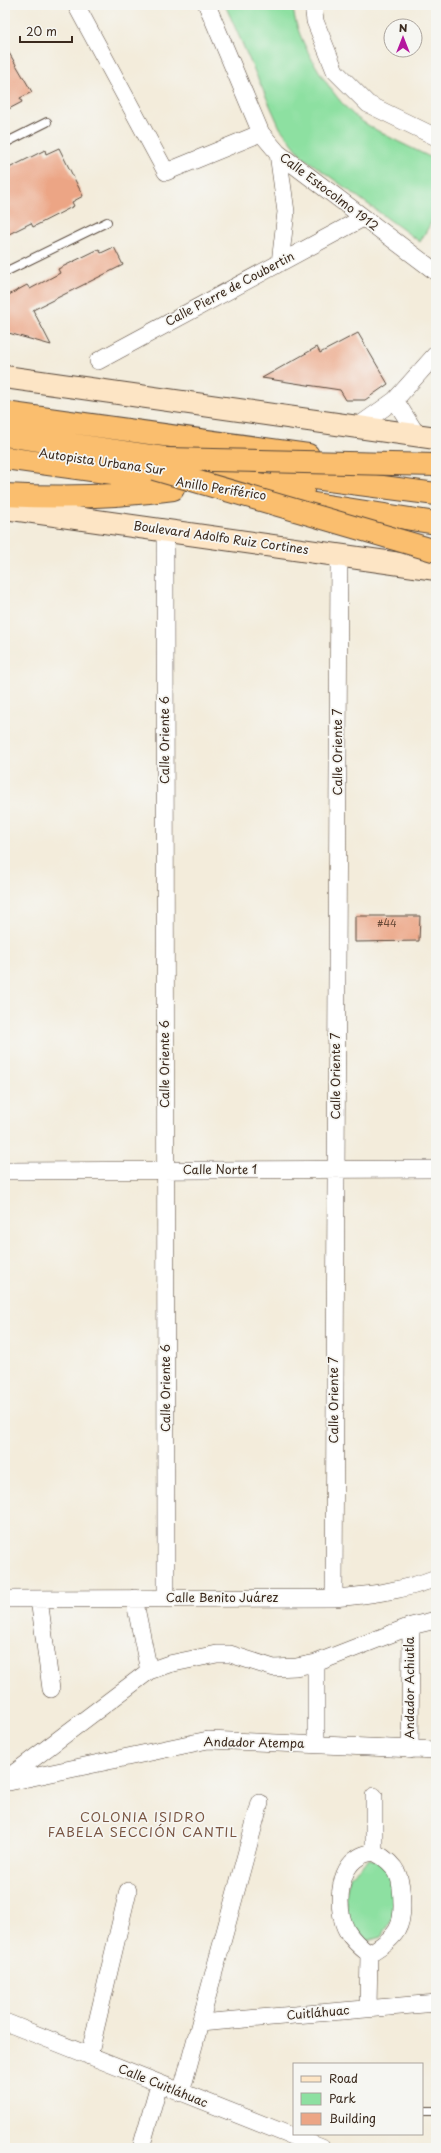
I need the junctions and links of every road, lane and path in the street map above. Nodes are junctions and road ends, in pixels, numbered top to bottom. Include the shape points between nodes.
1 (76, 5) edge
2 (207, 5) edge
3 (313, 5) edge
4 (47, 122) dead end
5 (261, 133) junction
6 (436, 137) edge
7 (5, 143) edge
8 (278, 153) junction
9 (363, 218) junction
10 (107, 222) dead end
11 (280, 263) junction
12 (5, 272) edge
13 (436, 272) edge
14 (436, 354) edge
15 (98, 361) dead end
16 (5, 377) edge
17 (396, 400) junction
18 (5, 413) edge
19 (357, 427) junction
20 (5, 435) edge
21 (426, 436) edge
22 (5, 448) edge
23 (5, 458) edge
24 (160, 464) junction
25 (436, 465) edge
26 (436, 472) edge
27 (201, 486) junction
28 (436, 494) edge
29 (5, 495) edge
30 (5, 508) edge
31 (436, 509) edge
32 (436, 524) edge
33 (164, 530) junction
34 (436, 551) edge
35 (339, 555) junction
36 (436, 569) edge
37 (436, 1169) edge
38 (166, 1170) junction
39 (336, 1170) junction
40 (5, 1171) edge
41 (436, 1578) edge
42 (134, 1598) junction
43 (166, 1598) junction
44 (334, 1598) junction
45 (5, 1599) edge
46 (39, 1599) junction
47 (436, 1620) edge
48 (411, 1626) junction
49 (316, 1663) junction
50 (149, 1671) junction
51 (51, 1689) dead end
52 (316, 1744) junction
53 (410, 1750) junction
54 (436, 1750) edge
55 (5, 1782) edge
56 (374, 1796) dead end
57 (260, 1803) dead end
58 (374, 1852) junction
59 (128, 1891) dead end
60 (368, 1954) junction
61 (436, 2003) edge
62 (368, 2008) junction
63 (5, 2022) edge
64 (200, 2023) junction
65 (89, 2056) junction
66 (159, 2084) junction
67 (181, 2093) junction
68 (423, 2111) edge
69 (436, 2112) edge
70 (141, 2148) edge
71 (322, 2148) edge

1 - 5 street via 166,172
2 - 5 street, Calle Estocolmo 1912
3 - 6 street via 315,21 335,71 368,104
4 - 7 lane
5 - 8 street, Calle Estocolmo 1912
8 - 9 street, Calle Estocolmo 1912
8 - 11 street via 286,212
9 - 11 street, Calle Pierre de Coubertin
9 - 13 street, Calle Estocolmo 1912
10 - 12 lane
11 - 15 street, Calle Pierre de Coubertin
14 - 17 street
16 - 19 main road
17 - 19 street
17 - 21 street
18 - 26 highway
19 - 21 main road
20 - 24 highway, Autopista Urbana Sur
22 - 24 highway, Autopista Urbana Sur
23 - 27 highway, Anillo Periférico
24 - 25 highway, bridge
24 - 28 highway, Autopista Urbana Sur, bridge
24 - 31 highway, Autopista Urbana Sur, bridge
24 - 34 highway, bridge
27 - 29 highway via 132,495 50,498
27 - 32 highway, Anillo Periférico
30 - 33 main road, Boulevard Adolfo Ruiz Cortines
33 - 35 main road, Boulevard Adolfo Ruiz Cortines
33 - 38 street, Calle Oriente 6
35 - 36 main road, Boulevard Adolfo Ruiz Cortines
35 - 39 street, Calle Oriente 7
37 - 39 street, Calle Norte 1
38 - 39 street, Calle Norte 1
38 - 40 street, Calle Norte 1
38 - 43 street, Calle Oriente 6
39 - 44 street, Calle Oriente 7
41 - 44 street, Calle Benito Juárez via 415,1586
42 - 43 street, Calle Benito Juárez
42 - 46 street, Calle Benito Juárez
42 - 50 street
43 - 44 street, Calle Benito Juárez
45 - 46 street, Calle Benito Juárez
46 - 51 street
47 - 48 street
48 - 49 street
48 - 53 street, Andador Achiutla
49 - 50 street via 274,1668 230,1654 217,1654
49 - 52 street
50 - 55 street
52 - 53 street, Andador Atempa
52 - 55 street, Andador Atempa via 208,1740
53 - 54 street, Andador Atempa
56 - 58 street
57 - 64 street
58 - 60 street via 359,1856 348,1867 341,1896 342,1916 347,1930 356,1944
58 - 60 street via 388,1859 398,1872 402,1887 402,1915 397,1930
59 - 65 street
60 - 62 street
61 - 62 street, Cuitláhuac
62 - 64 street, Cuitláhuac
63 - 65 street, Calle Cuitláhuac
64 - 67 street
65 - 66 street, Calle Cuitláhuac
66 - 67 street, Calle Cuitláhuac
66 - 70 street
67 - 71 street, Calle Cuitláhuac
68 - 69 lane

